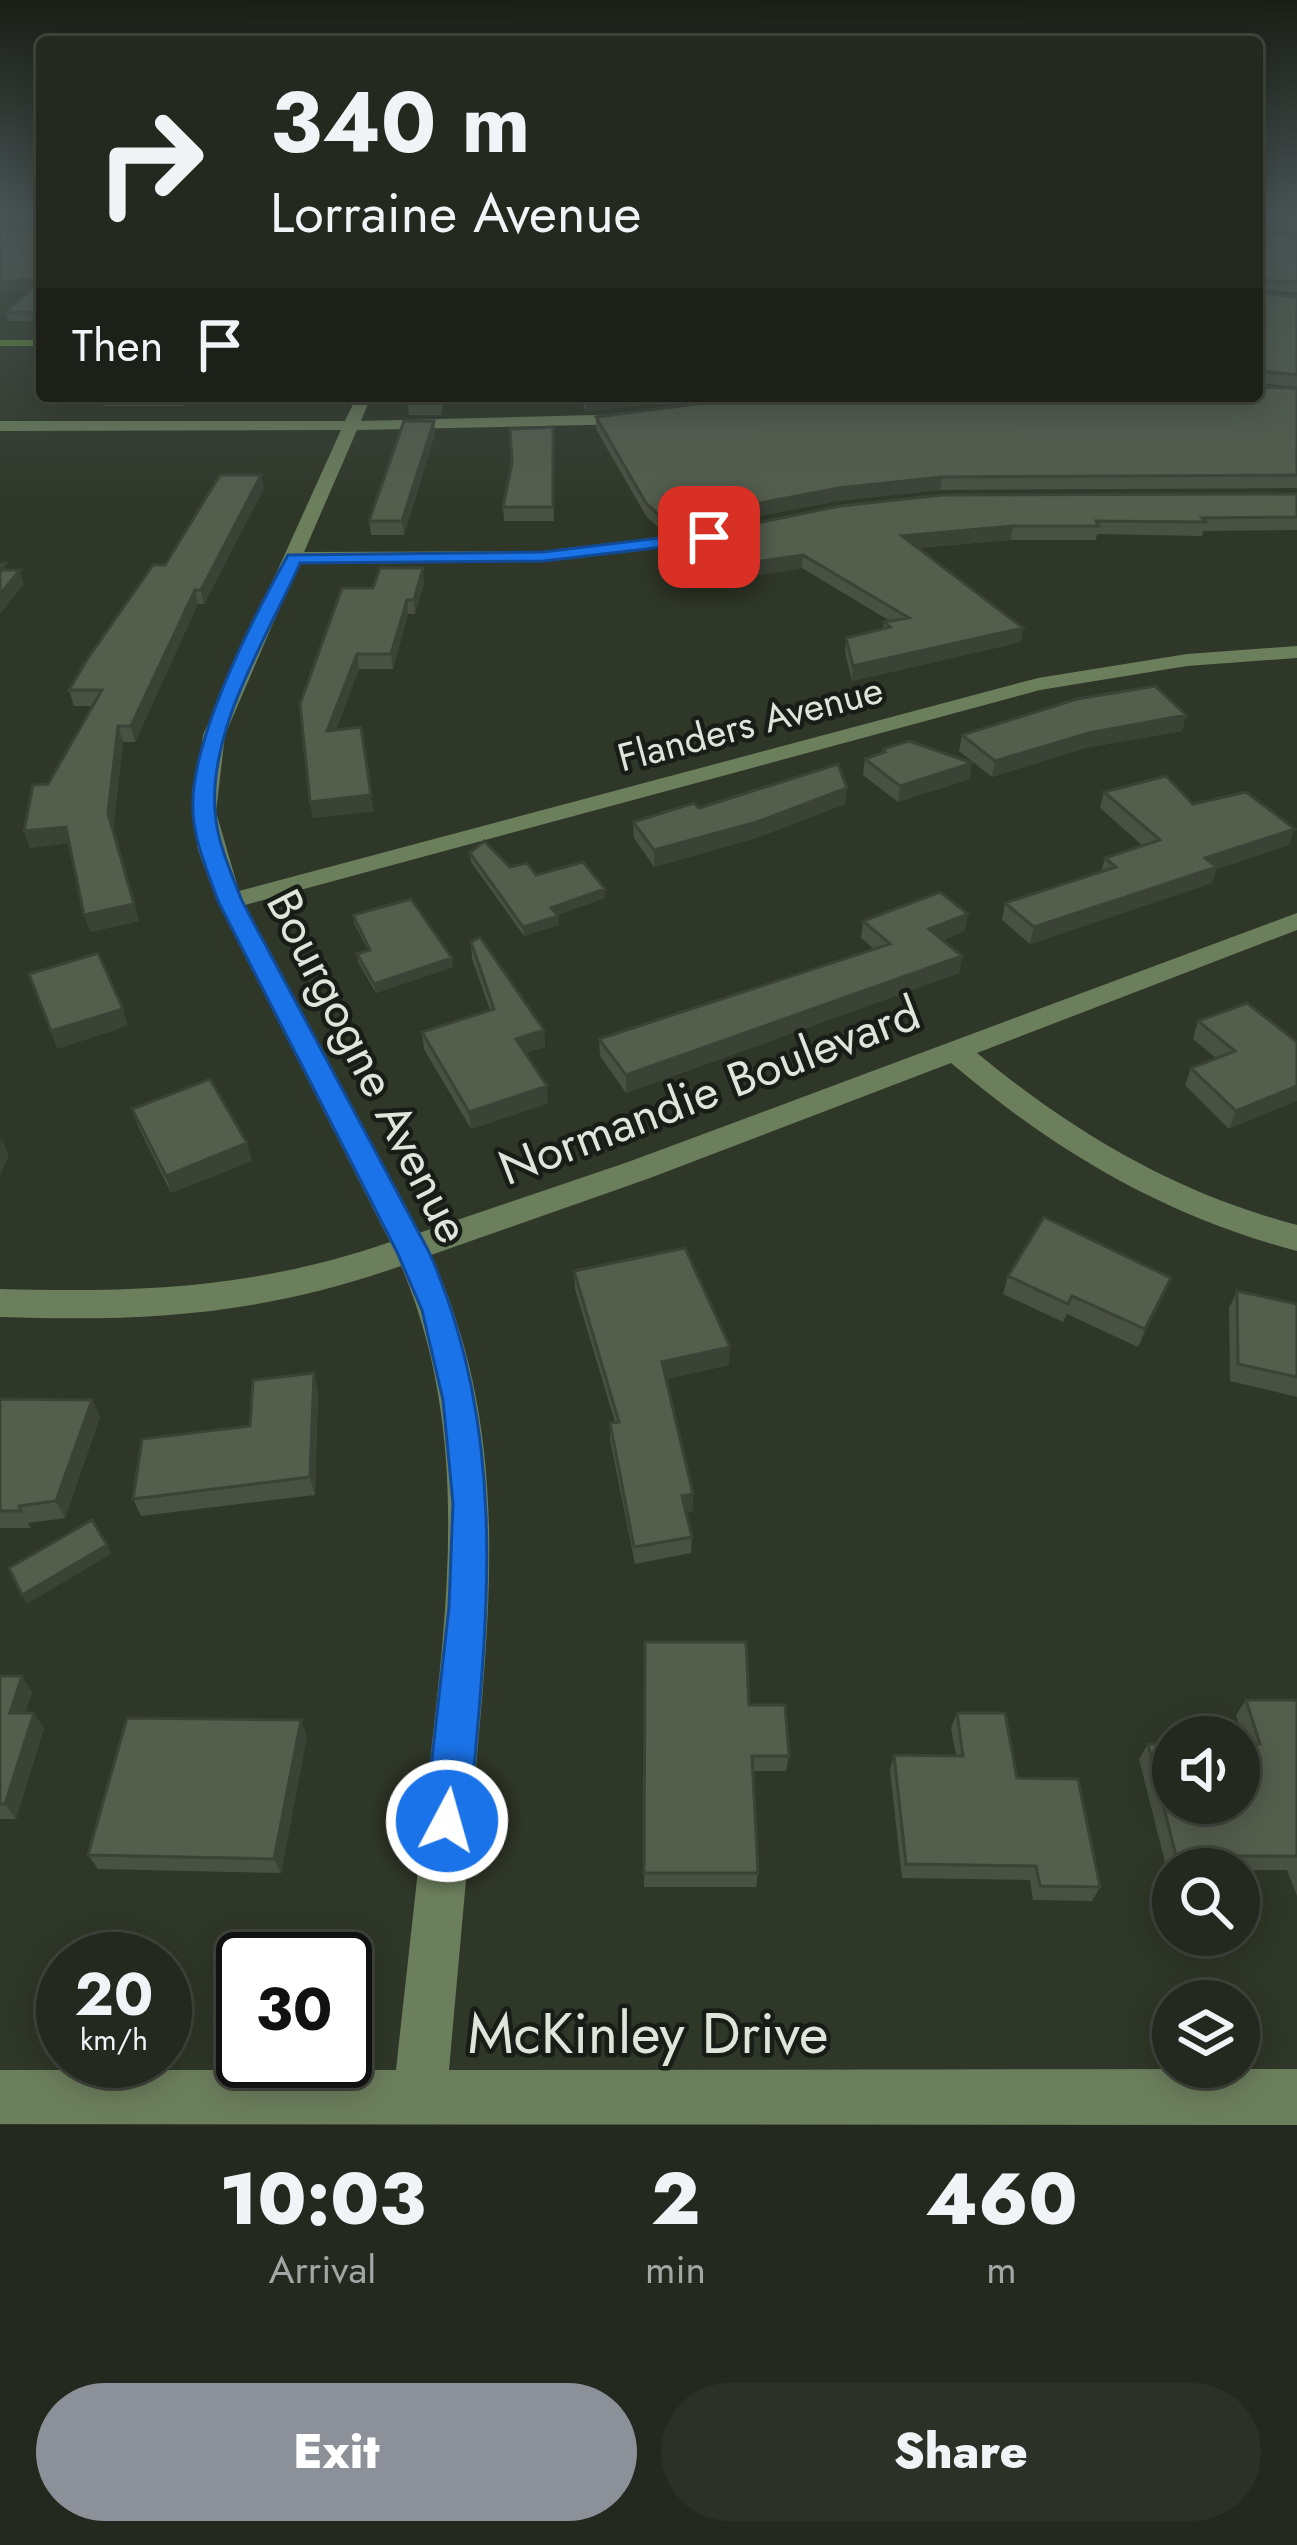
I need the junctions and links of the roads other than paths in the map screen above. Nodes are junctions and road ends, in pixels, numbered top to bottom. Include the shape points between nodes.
1 (33, 411) dead end
2 (359, 411) edge
3 (649, 418) edge
4 (0, 426) edge
5 (19, 426) junction
6 (0, 446) edge
7 (732, 533) edge
8 (294, 558) junction
9 (1297, 652) edge
10 (230, 901) junction
11 (1297, 921) edge
12 (953, 1049) junction
13 (1297, 1238) edge
14 (413, 1252) junction
15 (0, 1303) edge
16 (420, 2096) junction
17 (0, 2097) edge
18 (1289, 2106) edge

1 - 5 street
2 - 3 street
2 - 5 street
2 - 8 street, Bourgogne Avenue
4 - 5 street
5 - 6 street
7 - 8 street via 543,556
8 - 10 street, Bourgogne Avenue via 205,771 211,850
9 - 10 street, Flanders Avenue via 1038,684
10 - 14 street, Bourgogne Avenue
11 - 12 street, Normandie Boulevard
12 - 13 street via 1094,1158 1220,1216
12 - 14 street, Normandie Boulevard
14 - 15 street, Normandie Boulevard via 250,1294 120,1307
14 - 16 street, Bourgogne Avenue via 438,1310 460,1400 471,1503 469,1607
16 - 17 street, McKinley Drive
16 - 18 street, McKinley Drive

